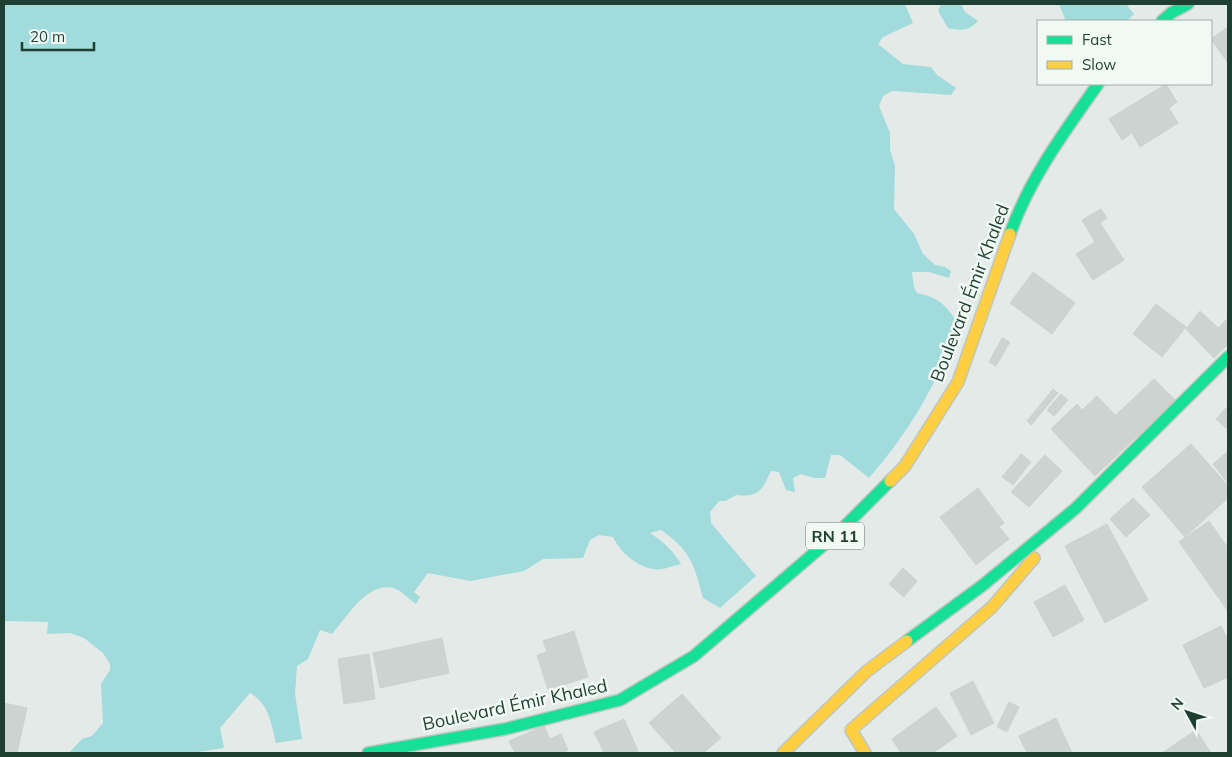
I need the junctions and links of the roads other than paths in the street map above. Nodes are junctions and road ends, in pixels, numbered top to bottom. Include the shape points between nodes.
1 (1188, 4) edge
2 (1163, 20) edge
3 (1097, 85) edge
4 (1228, 357) edge
5 (1076, 508) junction
6 (368, 753) edge
7 (783, 753) edge
8 (866, 753) edge

1 - 2 main road
3 - 6 main road, Boulevard Émir Khaled / RN 11 via 1059,140 1017,214 958,382 905,466 840,531 694,656 620,700 505,729
4 - 5 main road
5 - 7 main road via 983,585 867,671
5 - 8 main road via 1002,598 851,730

